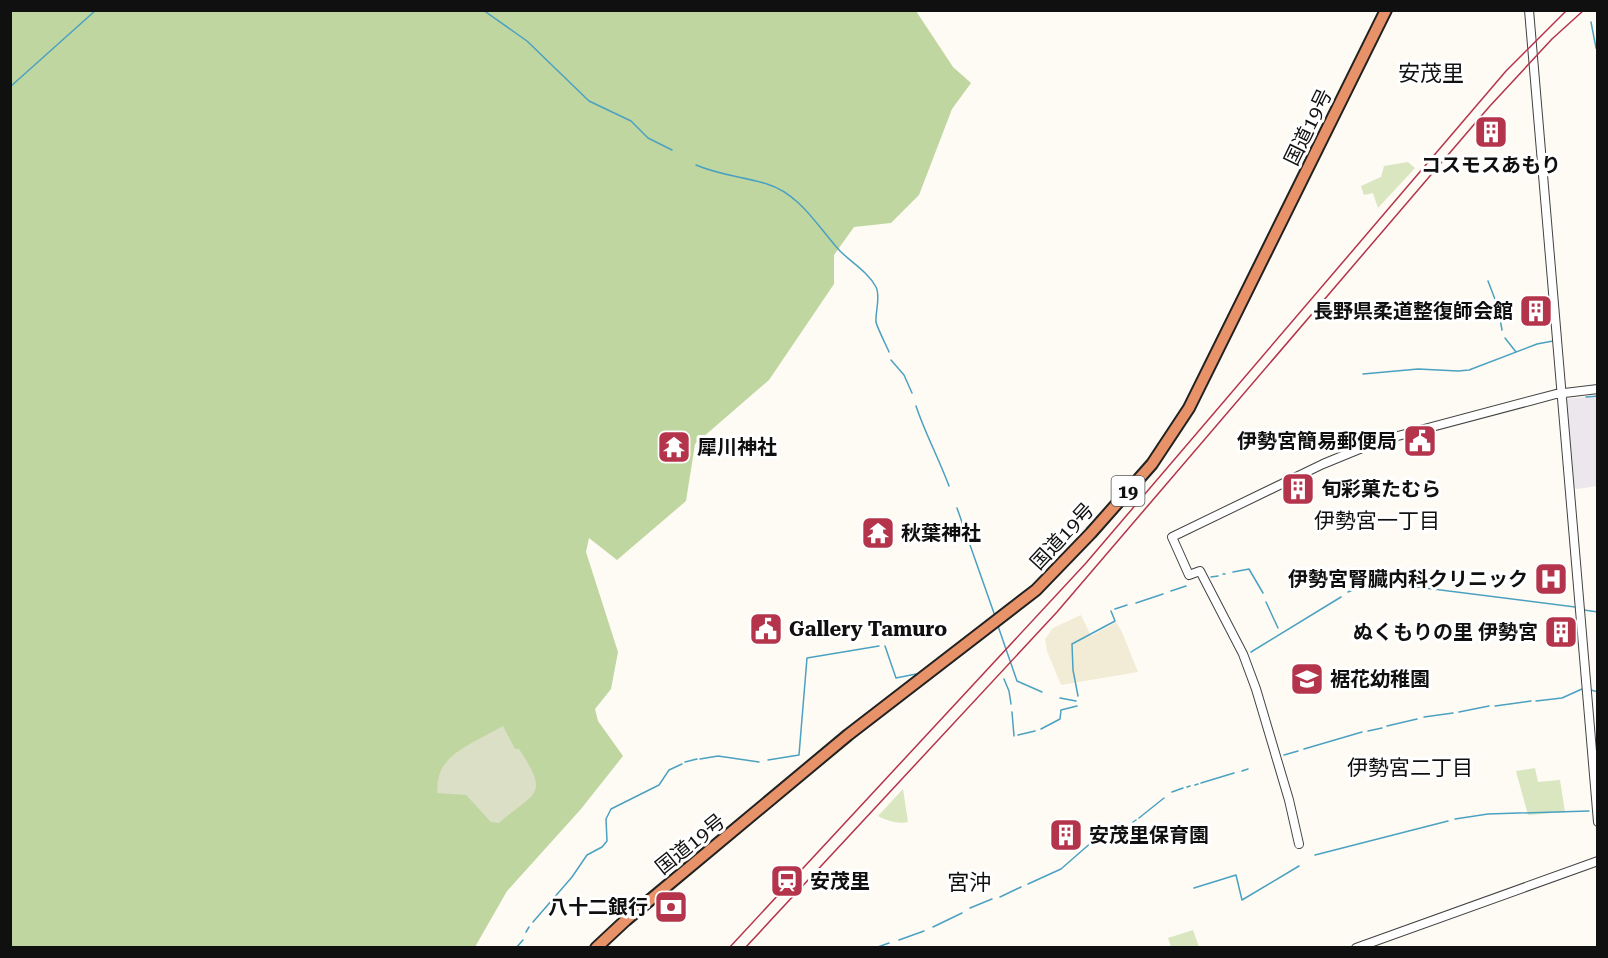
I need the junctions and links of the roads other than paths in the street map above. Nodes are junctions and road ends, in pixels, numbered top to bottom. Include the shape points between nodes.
1 (1386, 10) edge
2 (1529, 10) edge
3 (1598, 389) edge
4 (1561, 393) junction
5 (1598, 822) edge
6 (1299, 844) dead end
7 (1598, 861) edge
8 (596, 948) edge
9 (1356, 948) edge

1 - 8 highway, 国道19号 / 19 via 1189,408 1152,464 1036,590 848,735
2 - 4 street
3 - 4 street
4 - 5 street
4 - 6 street via 1379,441 1172,537 1189,575 1200,571 1244,654
7 - 9 street

